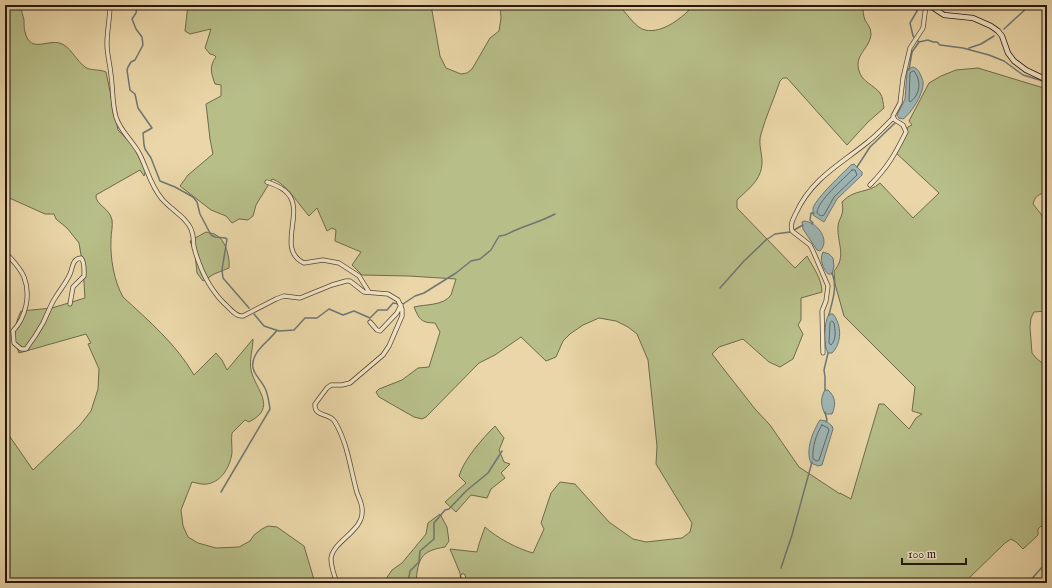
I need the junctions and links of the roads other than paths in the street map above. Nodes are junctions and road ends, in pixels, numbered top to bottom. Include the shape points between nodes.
1 (110, 5) edge
2 (928, 5) edge
3 (1047, 80) edge
4 (893, 118) junction
5 (267, 182) dead end
6 (870, 184) dead end
7 (5, 252) edge
8 (369, 292) junction
9 (70, 304) dead end
10 (401, 305) junction
11 (370, 322) dead end
12 (823, 352) dead end
13 (463, 576) dead end
14 (337, 583) edge
15 (464, 583) edge

1 - 8 street via 108,50 113,105 119,125 139,153 158,194 189,226 204,275 215,294 240,316 284,296 300,298 346,281
2 - 3 street via 944,15 973,18 991,26 1002,36 1014,61
2 - 4 street via 923,28 910,48 900,103
4 - 6 street via 903,125 906,132 890,163
4 - 12 street via 870,140 818,181 792,222 792,231 810,245 828,286 822,311
5 - 8 street via 285,190 293,205 291,247 297,258 304,263 328,260 344,266 359,276
7 - 9 street via 18,267 26,285 23,316 13,331 14,343 21,350 26,349 30,343 67,281 73,262 80,258 83,259 84,276 73,287
8 - 10 street via 391,295
10 - 11 street via 380,331
10 - 14 street via 400,321 384,355 350,383 331,385 315,404 318,414 331,417 336,423 345,444 363,510 353,531 333,550 331,560
13 - 15 street

